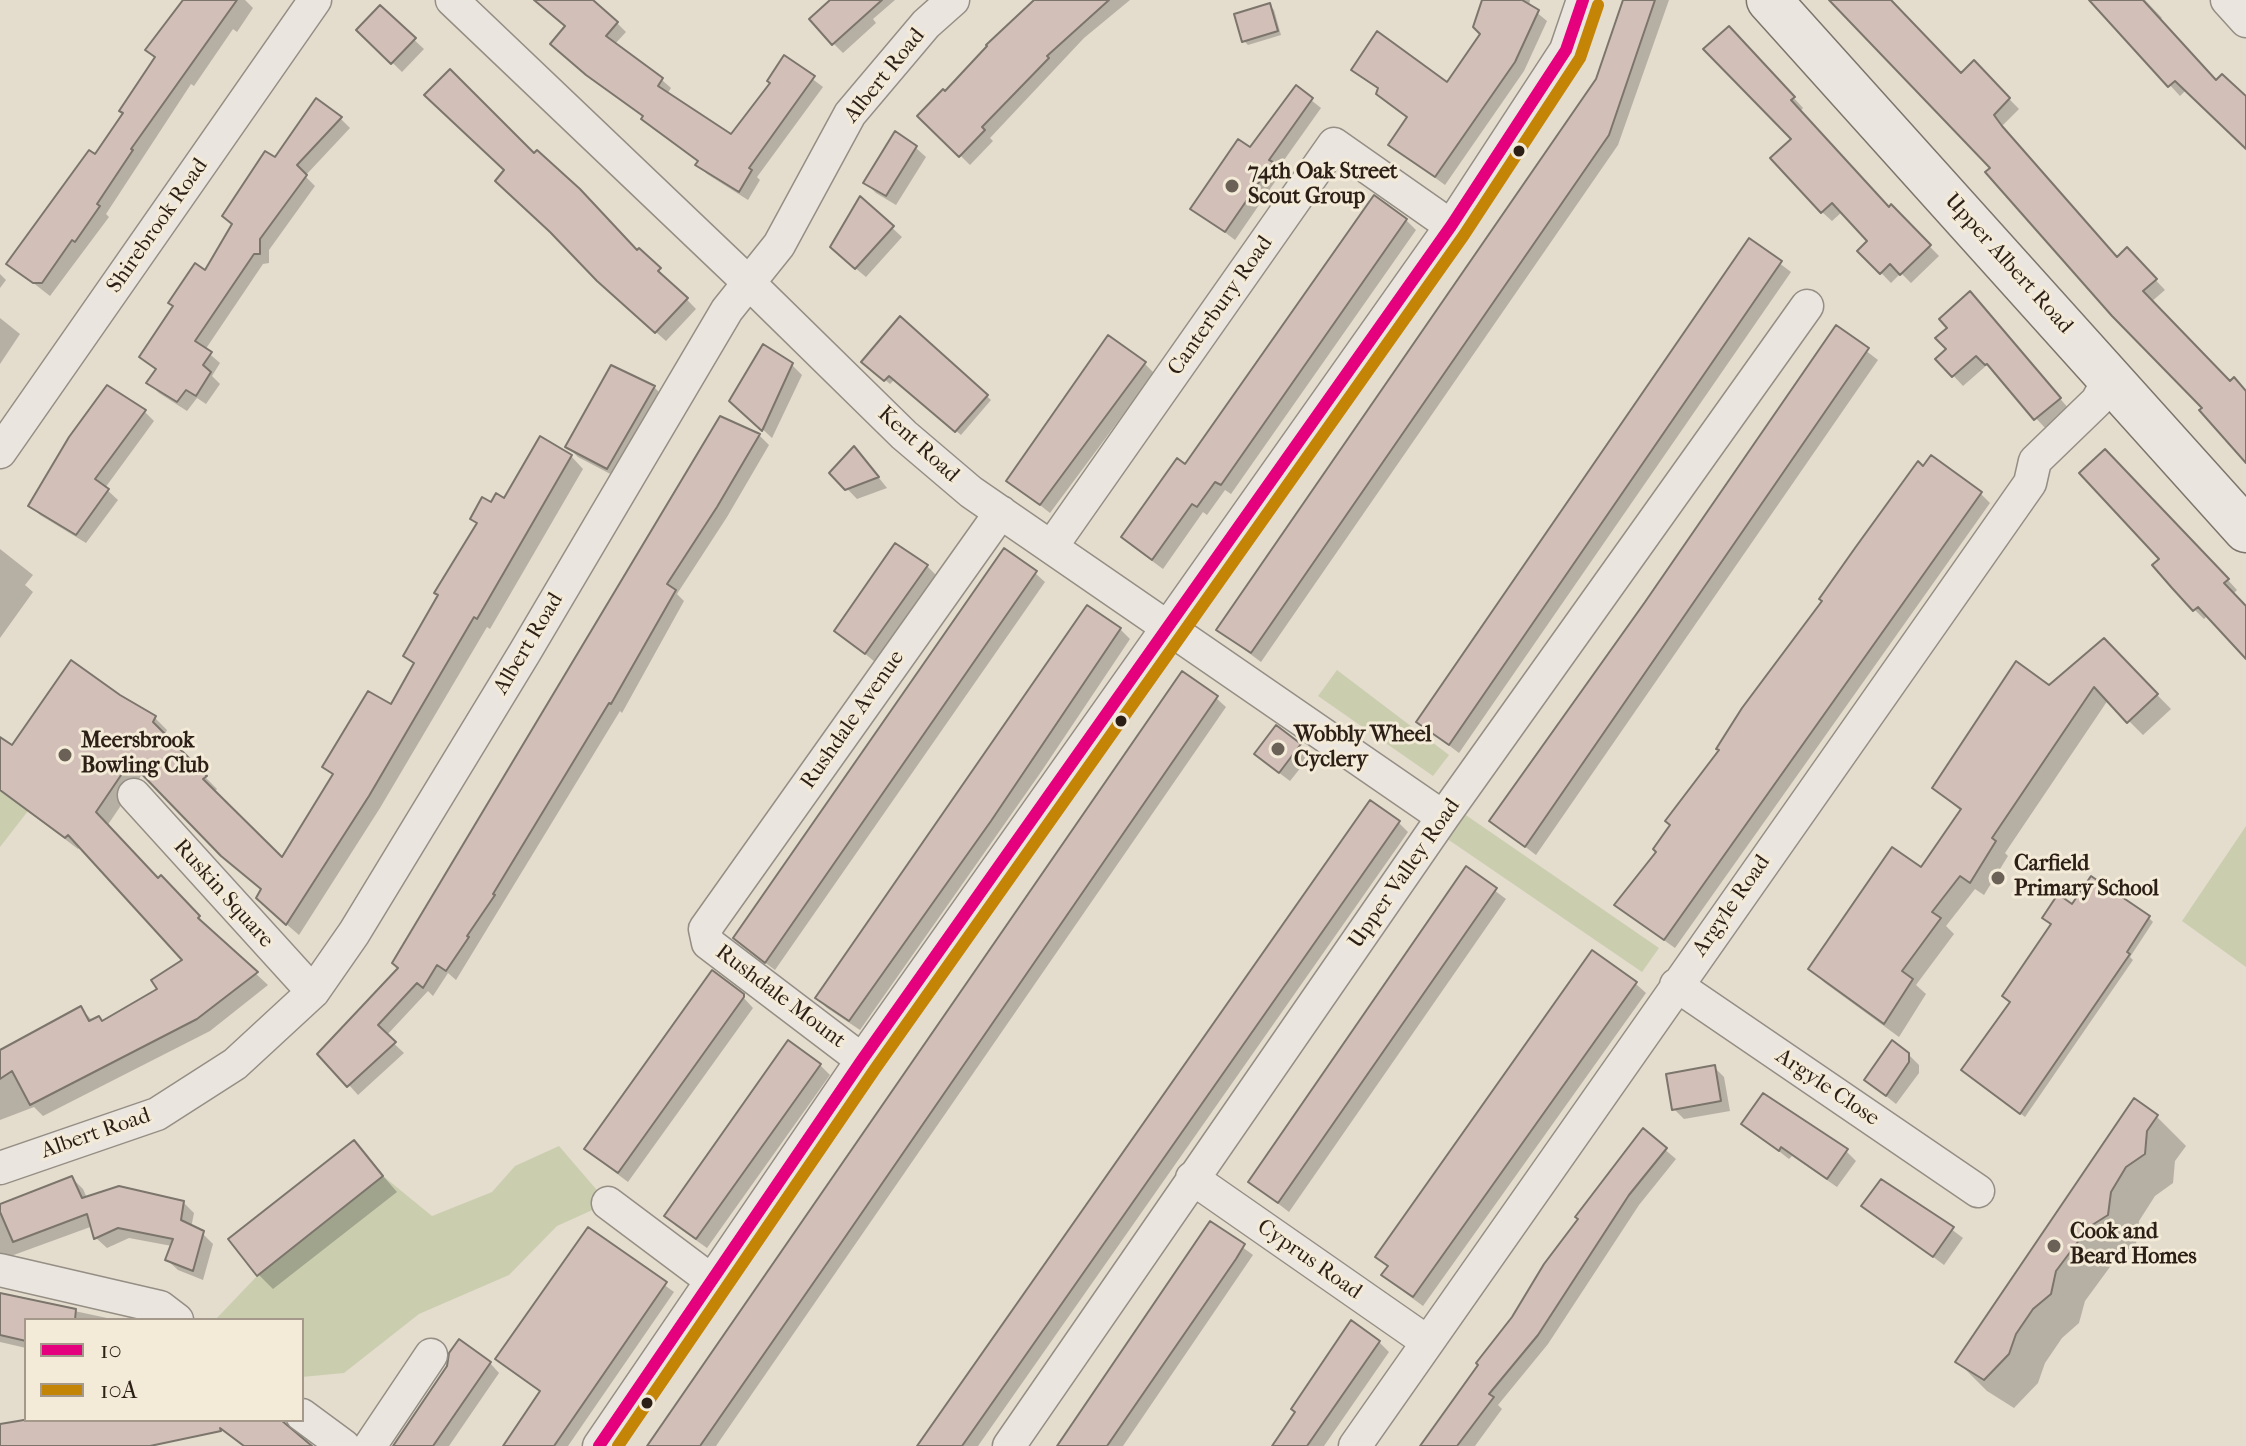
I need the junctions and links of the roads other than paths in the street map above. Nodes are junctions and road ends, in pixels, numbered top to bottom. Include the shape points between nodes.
1 (315, 0) edge
2 (452, 0) edge
3 (953, 0) edge
4 (1583, 0) edge
5 (1769, 0) edge
6 (2227, 0) edge
7 (2246, 21) edge
8 (1451, 226) junction
9 (749, 283) junction
10 (1807, 306) dead end
11 (2106, 372) junction
12 (0, 452) edge
13 (1001, 512) junction
14 (2246, 530) edge
15 (1052, 546) junction
16 (1167, 625) junction
17 (134, 795) dead end
18 (1443, 817) junction
19 (705, 929) joint
20 (1676, 985) junction
21 (313, 992) junction
22 (862, 1060) junction
23 (0, 1168) edge
24 (1192, 1178) junction
25 (1978, 1191) dead end
26 (608, 1203) dead end
27 (0, 1270) edge
28 (712, 1281) junction
29 (174, 1318) edge
30 (1426, 1341) junction
31 (431, 1355) dead end
32 (304, 1416) edge
33 (344, 1446) edge
34 (370, 1446) edge
35 (599, 1446) edge
36 (1009, 1446) edge
37 (1355, 1446) edge

1 - 12 street, Shirebrook Road
2 - 9 street, Kent Road
3 - 9 street, Albert Road via 850,114 779,245
4 - 8 street via 1566,50
5 - 11 street, Upper Albert Road
6 - 7 street
8 - 15 street, Canterbury Road via 1334,144
8 - 16 street
9 - 13 street, Kent Road via 904,435
9 - 21 street, Albert Road via 727,310 525,652
10 - 18 street, Upper Valley Road
11 - 14 street, Upper Albert Road
11 - 20 street, Argyle Road via 2097,401 2035,461 2030,483
13 - 15 street, Kent Road
13 - 19 street, Rushdale Avenue
15 - 16 street, Kent Road
16 - 18 street, Kent Road
16 - 22 street
17 - 21 street, Ruskin Square
18 - 24 street, Upper Valley Road
19 - 22 street, Rushdale Mount via 708,943
20 - 25 street, Argyle Close
20 - 30 street, Argyle Road
21 - 23 street, Albert Road via 235,1064 157,1114
22 - 28 street
24 - 30 street, Cyprus Road
24 - 36 street, Upper Valley Road
26 - 28 street
27 - 29 street via 160,1307
28 - 35 street
30 - 37 street, Argyle Road
31 - 34 street
32 - 33 street

